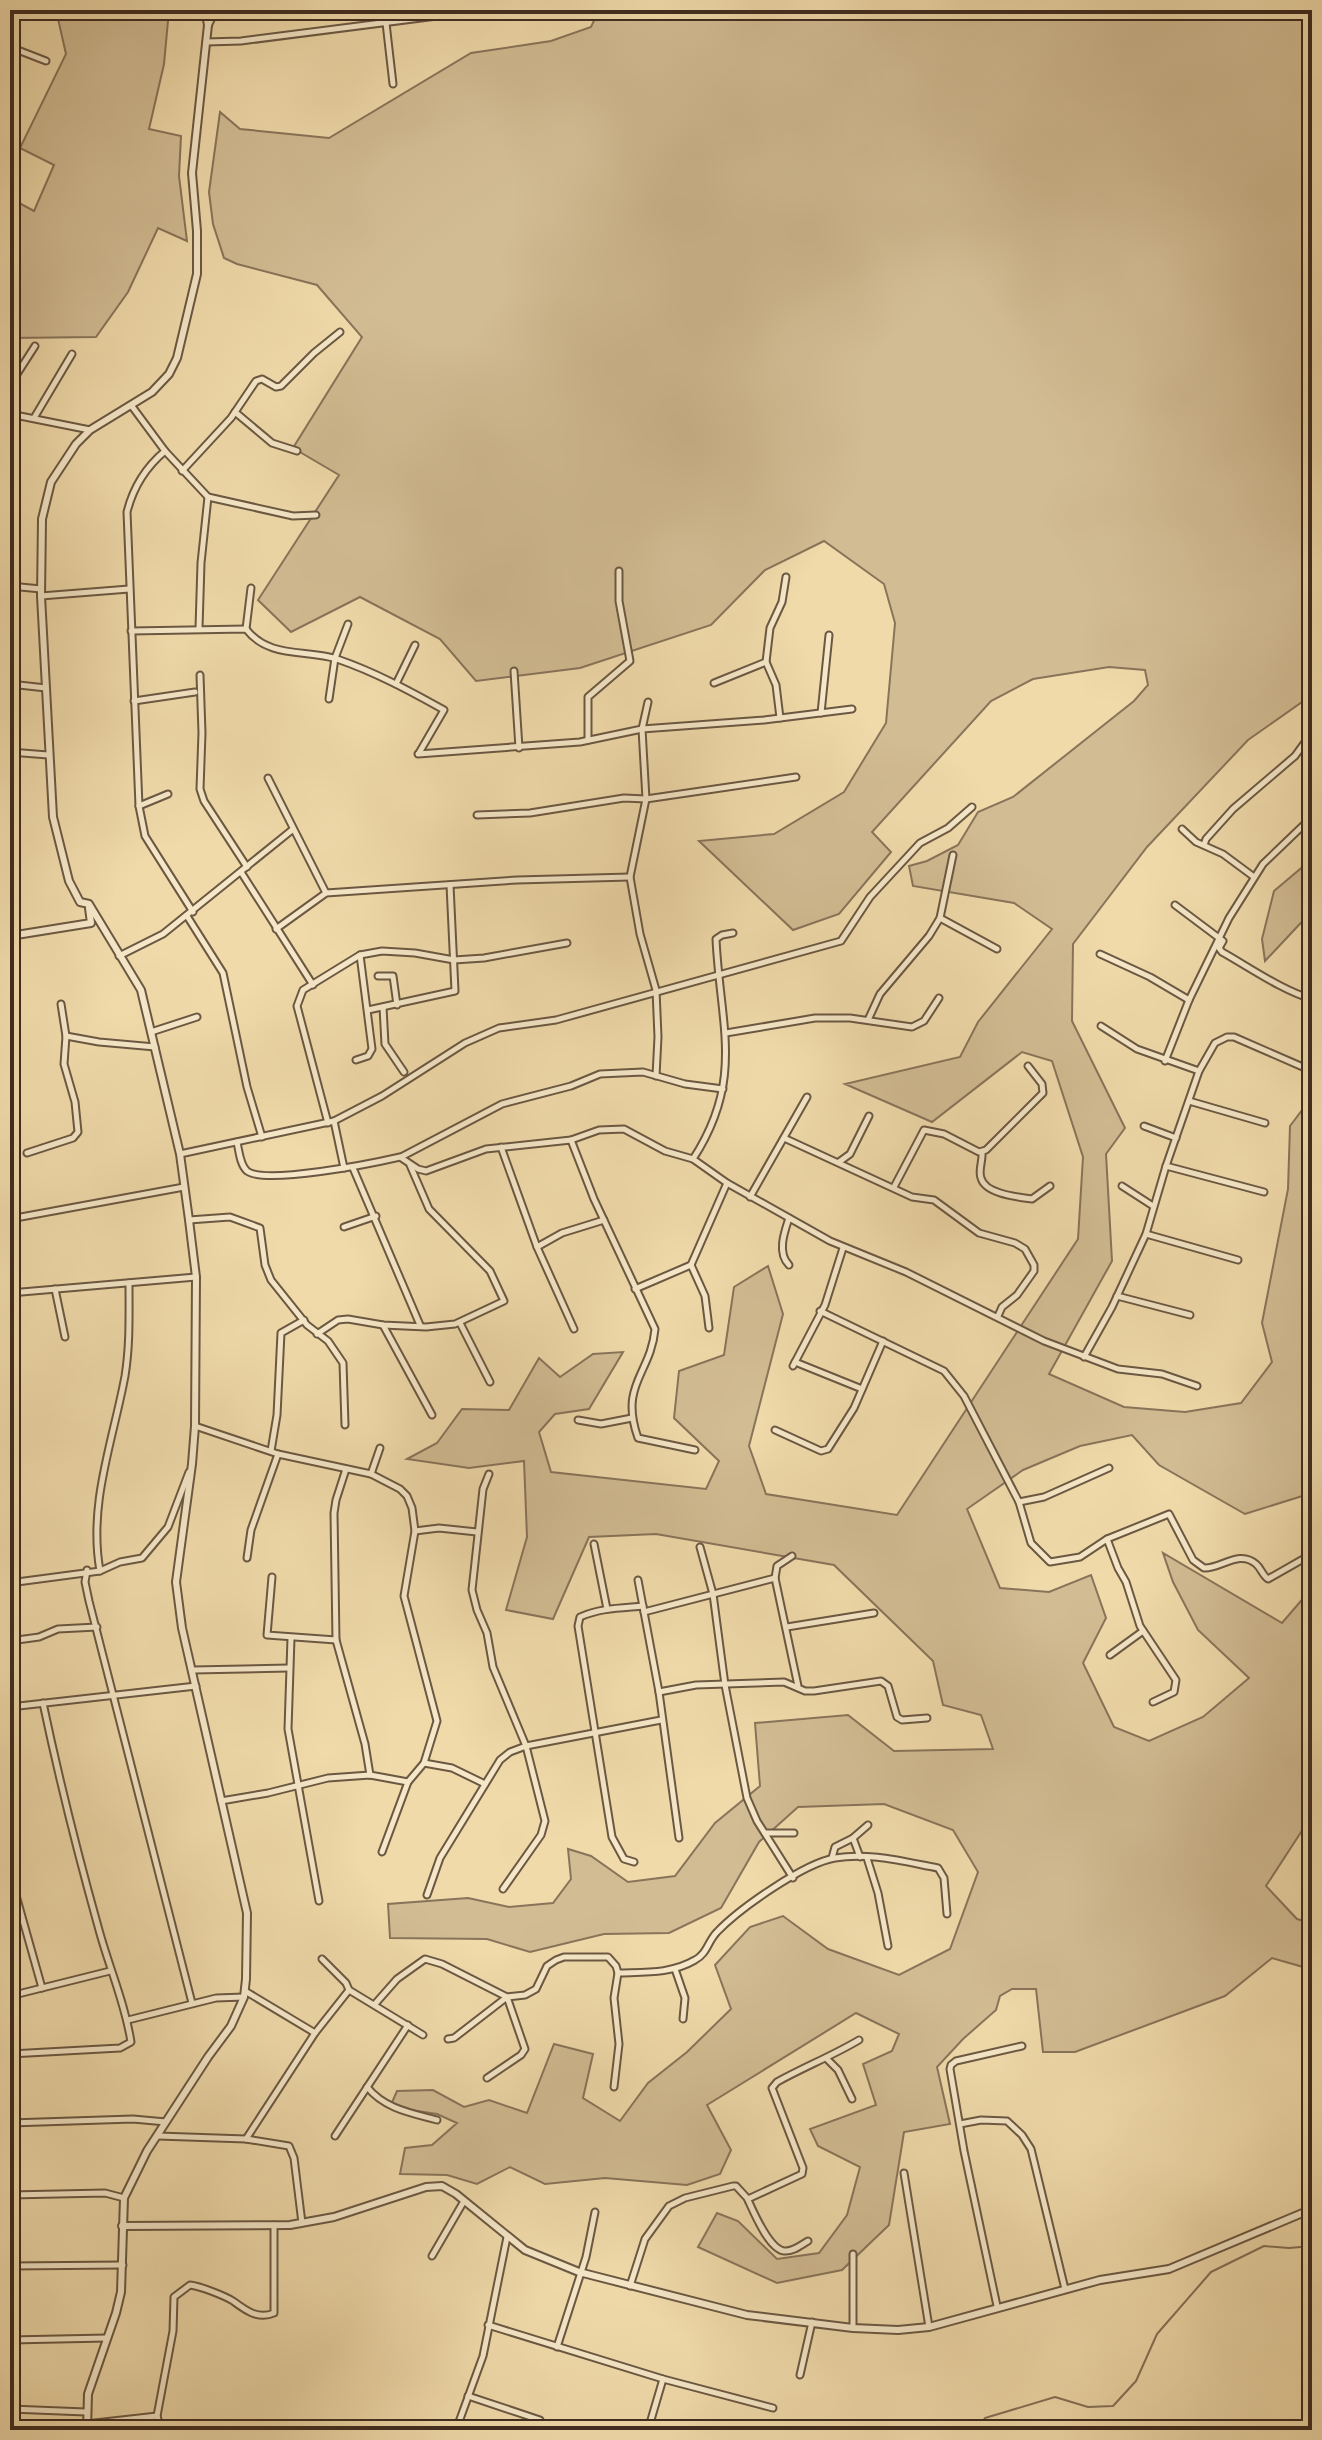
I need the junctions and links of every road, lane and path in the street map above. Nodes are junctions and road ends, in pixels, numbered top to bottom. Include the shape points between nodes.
1 (205, 10) edge
2 (215, 10) edge
3 (468, 12) edge
4 (386, 23) junction
5 (208, 25) junction
6 (206, 42) junction
7 (10, 47) edge
8 (46, 61) dead end
9 (393, 84) dead end
10 (340, 332) dead end
11 (35, 346) dead end
12 (72, 354) dead end
13 (10, 385) edge
14 (131, 405) junction
15 (235, 412) junction
16 (10, 414) edge
17 (34, 418) junction
18 (90, 430) junction
19 (165, 451) junction
20 (297, 451) dead end
21 (182, 471) junction
22 (208, 497) junction
23 (316, 515) dead end
24 (619, 571) dead end
25 (786, 577) dead end
26 (10, 586) edge
27 (251, 588) dead end
28 (129, 589) junction
29 (41, 592) junction
30 (348, 624) dead end
31 (199, 628) junction
32 (246, 629) junction
33 (131, 631) junction
34 (829, 635) dead end
35 (415, 645) dead end
36 (335, 658) junction
37 (766, 662) junction
38 (514, 671) dead end
39 (200, 675) dead end
40 (714, 683) dead end
41 (10, 684) edge
42 (396, 684) junction
43 (46, 688) junction
44 (195, 692) dead end
45 (329, 699) dead end
46 (134, 701) junction
47 (648, 702) dead end
48 (852, 709) dead end
49 (821, 713) junction
50 (780, 718) junction
51 (642, 729) junction
52 (1311, 734) edge
53 (588, 740) junction
54 (519, 748) junction
55 (10, 752) edge
56 (48, 755) junction
57 (796, 777) dead end
58 (268, 778) dead end
59 (168, 794) dead end
60 (646, 799) junction
61 (139, 806) junction
62 (972, 807) dead end
63 (477, 815) dead end
64 (1312, 817) edge
65 (1182, 829) dead end
66 (292, 830) junction
67 (1204, 845) junction
68 (953, 855) dead end
69 (244, 870) junction
70 (630, 877) junction
71 (1254, 877) junction
72 (450, 885) junction
73 (326, 893) junction
74 (89, 904) junction
75 (1175, 905) dead end
76 (190, 914) junction
77 (940, 918) junction
78 (276, 929) junction
79 (733, 933) dead end
80 (10, 936) edge
81 (1220, 938) junction
82 (567, 943) dead end
83 (997, 949) dead end
84 (1100, 954) dead end
85 (360, 955) junction
86 (118, 956) junction
87 (454, 960) junction
88 (378, 976) dead end
89 (717, 976) junction
90 (313, 985) junction
91 (656, 990) junction
92 (939, 998) dead end
93 (1312, 999) edge
94 (1189, 1000) junction
95 (61, 1004) dead end
96 (397, 1005) junction
97 (383, 1007) junction
98 (368, 1010) junction
99 (197, 1017) dead end
100 (868, 1020) junction
101 (1101, 1026) dead end
102 (151, 1032) junction
103 (726, 1033) junction
104 (66, 1036) junction
105 (155, 1047) junction
106 (356, 1060) dead end
107 (1165, 1061) junction
108 (1028, 1066) dead end
109 (1199, 1071) junction
110 (1312, 1071) edge
111 (404, 1072) dead end
112 (656, 1076) junction
113 (723, 1089) junction
114 (807, 1097) dead end
115 (1189, 1101) junction
116 (869, 1116) dead end
117 (331, 1122) junction
118 (1265, 1123) dead end
119 (1144, 1126) dead end
120 (262, 1137) junction
121 (784, 1138) junction
122 (1176, 1138) junction
123 (571, 1140) junction
124 (237, 1142) junction
125 (501, 1147) junction
126 (982, 1152) junction
127 (27, 1153) dead end
128 (180, 1154) junction
129 (400, 1157) junction
130 (693, 1159) junction
131 (839, 1162) junction
132 (410, 1164) junction
133 (1166, 1166) junction
134 (344, 1168) junction
135 (353, 1168) junction
136 (727, 1183) junction
137 (895, 1185) junction
138 (1050, 1186) dead end
139 (1122, 1186) dead end
140 (184, 1187) junction
141 (1264, 1192) dead end
142 (750, 1197) junction
143 (1153, 1206) junction
144 (376, 1216) junction
145 (789, 1218) junction
146 (10, 1219) edge
147 (189, 1220) junction
148 (604, 1220) junction
149 (344, 1227) dead end
150 (1146, 1234) junction
151 (537, 1247) junction
152 (843, 1248) junction
153 (1238, 1260) dead end
154 (691, 1265) junction
155 (789, 1265) dead end
156 (196, 1277) junction
157 (129, 1283) junction
158 (55, 1289) junction
159 (635, 1289) junction
160 (10, 1293) edge
161 (1117, 1296) junction
162 (820, 1311) junction
163 (1190, 1315) dead end
164 (998, 1316) junction
165 (304, 1320) junction
166 (460, 1323) junction
167 (383, 1325) junction
168 (420, 1326) junction
169 (709, 1328) dead end
170 (574, 1329) dead end
171 (317, 1334) junction
172 (65, 1337) dead end
173 (883, 1341) junction
174 (1084, 1357) junction
175 (490, 1382) dead end
176 (1197, 1386) dead end
177 (862, 1389) junction
178 (432, 1415) dead end
179 (632, 1418) junction
180 (578, 1420) dead end
181 (345, 1425) dead end
182 (195, 1426) junction
183 (775, 1430) dead end
184 (380, 1448) dead end
185 (695, 1450) dead end
186 (271, 1451) junction
187 (278, 1454) junction
188 (192, 1464) junction
189 (1109, 1468) dead end
190 (346, 1469) junction
191 (371, 1474) junction
192 (489, 1474) dead end
193 (1019, 1502) junction
194 (415, 1531) junction
195 (477, 1532) junction
196 (1107, 1539) junction
197 (594, 1544) dead end
198 (700, 1547) dead end
199 (1312, 1554) edge
200 (792, 1556) dead end
201 (247, 1558) dead end
202 (10, 1566) edge
203 (87, 1570) junction
204 (100, 1571) junction
205 (272, 1577) dead end
206 (775, 1578) junction
207 (638, 1580) dead end
208 (713, 1594) junction
209 (607, 1609) junction
210 (643, 1609) junction
211 (874, 1613) dead end
212 (97, 1627) junction
213 (787, 1627) junction
214 (1143, 1631) junction
215 (291, 1638) junction
216 (336, 1640) junction
217 (10, 1641) edge
218 (1110, 1655) dead end
219 (289, 1668) junction
220 (193, 1670) junction
221 (725, 1685) junction
222 (196, 1686) junction
223 (798, 1687) junction
224 (659, 1692) junction
225 (114, 1695) junction
226 (1153, 1702) dead end
227 (43, 1703) junction
228 (10, 1707) edge
229 (927, 1718) dead end
230 (661, 1720) junction
231 (595, 1733) junction
232 (526, 1746) junction
233 (424, 1763) junction
234 (370, 1775) junction
235 (408, 1782) junction
236 (485, 1784) junction
237 (297, 1786) junction
238 (221, 1801) junction
239 (868, 1825) dead end
240 (764, 1833) junction
241 (794, 1833) dead end
242 (679, 1838) dead end
243 (853, 1838) junction
244 (382, 1852) dead end
245 (854, 1854) junction
246 (832, 1858) junction
247 (864, 1858) junction
248 (634, 1862) dead end
249 (10, 1874) edge
250 (793, 1878) junction
251 (503, 1889) dead end
252 (427, 1895) dead end
253 (319, 1901) dead end
254 (947, 1914) dead end
255 (22, 1919) junction
256 (10, 1923) edge
257 (888, 1946) dead end
258 (322, 1959) dead end
259 (675, 1969) junction
260 (110, 1971) junction
261 (618, 1973) junction
262 (42, 1988) junction
263 (349, 1990) junction
264 (244, 1994) junction
265 (10, 1996) edge
266 (507, 1997) junction
267 (192, 2003) junction
268 (375, 2004) junction
269 (683, 2019) dead end
270 (128, 2020) junction
271 (408, 2025) junction
272 (315, 2033) junction
273 (423, 2035) dead end
274 (448, 2039) dead end
275 (859, 2040) dead end
276 (1022, 2046) dead end
277 (10, 2054) edge
278 (834, 2055) junction
279 (825, 2058) junction
280 (835, 2066) junction
281 (487, 2078) dead end
282 (367, 2087) junction
283 (614, 2087) dead end
284 (852, 2099) dead end
285 (437, 2120) dead end
286 (166, 2122) junction
287 (10, 2123) edge
288 (960, 2124) junction
289 (158, 2136) junction
290 (335, 2136) dead end
291 (246, 2139) junction
292 (904, 2173) dead end
293 (10, 2195) edge
294 (124, 2198) junction
295 (748, 2199) junction
296 (464, 2201) junction
297 (1312, 2209) edge
298 (595, 2212) dead end
299 (302, 2223) junction
300 (274, 2225) junction
301 (122, 2226) junction
302 (507, 2237) junction
303 (808, 2241) dead end
304 (853, 2254) dead end
305 (432, 2256) dead end
306 (123, 2265) junction
307 (10, 2266) edge
308 (579, 2272) junction
309 (630, 2286) junction
310 (1065, 2289) junction
311 (997, 2306) junction
312 (812, 2322) junction
313 (488, 2325) junction
314 (929, 2327) junction
315 (853, 2328) junction
316 (107, 2338) junction
317 (10, 2340) edge
318 (557, 2347) junction
319 (800, 2375) dead end
320 (663, 2379) junction
321 (468, 2396) junction
322 (773, 2408) dead end
323 (10, 2409) edge
324 (86, 2412) junction
325 (157, 2416) junction
326 (540, 2420) dead end
327 (86, 2427) edge
328 (11, 2430) edge
329 (161, 2430) edge
330 (456, 2430) edge
331 (648, 2430) edge

1 - 5 street
2 - 5 street
3 - 4 street
4 - 6 street
4 - 9 street
5 - 6 street
6 - 14 street via 192,173 197,274 186,328 169,374
7 - 8 street
10 - 15 street via 281,386 256,381
11 - 13 street
12 - 17 street
14 - 18 street
14 - 19 street
15 - 20 street via 272,443
15 - 21 street
16 - 17 street
17 - 18 street
18 - 29 street via 51,482 42,519
19 - 21 street
19 - 28 street via 130,499
21 - 22 street
22 - 23 street via 293,516
22 - 31 street
24 - 53 street via 630,661 588,697
25 - 37 street
26 - 29 street
27 - 32 street
28 - 29 street
28 - 33 street
29 - 43 street
30 - 36 street
31 - 32 street
31 - 33 street
32 - 36 street via 260,644
33 - 46 street
34 - 49 street
35 - 42 street
36 - 42 street
36 - 45 street
37 - 40 street
37 - 50 street via 776,685
38 - 54 street
39 - 69 street via 200,789
41 - 43 street
42 - 54 street via 444,710 418,754
43 - 56 street
44 - 46 street
46 - 61 street
47 - 51 street
48 - 49 street
49 - 50 street
50 - 51 street
51 - 53 street
51 - 60 street
52 - 67 street via 1295,756 1233,809
53 - 54 street
55 - 56 street
56 - 74 street via 62,858 74,892 80,902
57 - 60 street
58 - 66 street
59 - 61 street
60 - 63 street
60 - 70 street
61 - 76 street via 145,836
62 - 89 street via 920,843 870,897 841,941
64 - 71 street
65 - 67 street
66 - 69 street
66 - 73 street
67 - 71 street
68 - 77 street
69 - 76 street
69 - 78 street
70 - 72 street
70 - 91 street
71 - 81 street
72 - 73 street
72 - 87 street
73 - 78 street
74 - 80 street via 91,923
74 - 86 street
75 - 81 street
76 - 86 street
76 - 120 street via 223,973
77 - 83 street
77 - 100 street via 880,994
78 - 90 street
79 - 89 street via 716,939
81 - 93 street via 1222,952 1286,990
81 - 94 street
82 - 87 street
84 - 94 street
85 - 87 street via 390,951
85 - 90 street
85 - 98 street
86 - 102 street via 141,990
87 - 96 street via 455,991
88 - 96 street via 393,976
89 - 91 street
89 - 103 street
90 - 117 street via 303,990 297,1006
91 - 112 street
91 - 117 street via 556,1020 492,1030
92 - 100 street via 916,1027
94 - 107 street
95 - 104 street
96 - 97 street
97 - 98 street
97 - 111 street via 385,1044
98 - 106 street via 371,1053
99 - 102 street
100 - 103 street via 815,1018
101 - 107 street
102 - 105 street
103 - 113 street
104 - 105 street
104 - 127 street via 64,1064 78,1132
105 - 128 street
107 - 109 street
108 - 126 street via 1043,1093
109 - 110 street via 1211,1048 1227,1037
109 - 115 street
112 - 113 street
112 - 129 street via 632,1071 600,1074 510,1101
113 - 130 street via 713,1125
114 - 121 street
115 - 118 street
115 - 122 street
116 - 131 street via 850,1154
117 - 120 street
117 - 134 street
119 - 122 street
120 - 124 street
121 - 131 street
121 - 142 street
122 - 133 street
123 - 125 street
123 - 130 street via 599,1130 624,1129
123 - 148 street
124 - 128 street
124 - 134 street via 249,1173
125 - 132 street via 426,1171
125 - 151 street
126 - 137 street via 924,1130
126 - 138 street via 982,1182 995,1192 1032,1199
128 - 140 street
129 - 132 street
129 - 135 street
130 - 136 street
131 - 137 street
132 - 166 street via 429,1209 490,1271 504,1301
133 - 141 street
133 - 143 street
134 - 135 street
135 - 144 street
136 - 142 street
136 - 154 street
137 - 164 street via 917,1199 934,1200 979,1233 1025,1249 1034,1271
139 - 143 street
140 - 146 street
140 - 147 street
142 - 145 street
143 - 150 street
144 - 149 street
144 - 168 street
145 - 152 street
145 - 155 street via 783,1256
147 - 156 street
147 - 165 street via 230,1217 260,1228 268,1273
148 - 151 street
148 - 159 street
150 - 153 street
150 - 161 street
151 - 170 street
152 - 162 street
152 - 164 street
154 - 159 street
154 - 169 street via 705,1296
156 - 157 street
156 - 182 street
157 - 158 street
157 - 204 street via 130,1337 98,1505
158 - 160 street
158 - 172 street
159 - 179 street via 655,1329 632,1397
161 - 163 street
161 - 174 street
162 - 173 street
162 - 177 street via 794,1364
164 - 174 street
165 - 171 street
165 - 186 street via 281,1333
166 - 168 street
166 - 175 street
167 - 168 street
167 - 171 street via 338,1320
167 - 178 street
171 - 181 street via 343,1363
173 - 177 street
173 - 193 street via 951,1378
174 - 176 street
177 - 183 street via 824,1451
179 - 180 street via 601,1424
179 - 185 street via 640,1440
182 - 186 street
182 - 188 street
184 - 191 street
186 - 187 street
187 - 190 street
187 - 201 street via 251,1530
188 - 204 street via 168,1527 142,1558
188 - 220 street via 176,1582
189 - 193 street via 1044,1497
190 - 191 street
190 - 216 street via 334,1513
191 - 194 street via 407,1496
192 - 195 street
193 - 196 street via 1031,1543 1050,1562 1080,1557
194 - 195 street
194 - 233 street via 404,1596 437,1721
195 - 232 street via 472,1590 493,1667
196 - 199 street via 1169,1514 1193,1560 1204,1568 1238,1558 1255,1563 1268,1579
196 - 214 street
197 - 209 street
198 - 208 street
200 - 206 street via 777,1566
202 - 203 street via 17,1582
203 - 204 street
203 - 212 street via 85,1582
205 - 215 street via 266,1633
206 - 208 street
206 - 213 street
207 - 210 street
208 - 210 street
208 - 221 street
209 - 210 street
209 - 231 street via 579,1621
210 - 224 street
211 - 213 street
212 - 217 street via 58,1629
212 - 225 street
213 - 223 street
214 - 218 street
214 - 226 street via 1176,1680 1174,1692
215 - 216 street
215 - 219 street
216 - 234 street
219 - 220 street
219 - 237 street via 287,1718
220 - 222 street
221 - 223 street via 784,1682
221 - 224 street
221 - 240 street via 747,1798
222 - 225 street
222 - 238 street
223 - 229 street via 814,1691 884,1681 897,1717
224 - 230 street
225 - 227 street
225 - 267 street
227 - 228 street
227 - 260 street
230 - 231 street
230 - 242 street
231 - 232 street
231 - 248 street via 612,1837 624,1859
232 - 236 street via 500,1760
232 - 251 street via 545,1826
233 - 235 street
233 - 236 street via 452,1768
234 - 235 street
234 - 237 street
235 - 244 street
236 - 252 street via 440,1858
237 - 238 street
237 - 253 street
238 - 264 street via 247,1913
239 - 243 street
240 - 241 street
240 - 250 street
243 - 245 street
243 - 246 street via 835,1847
245 - 246 street
245 - 247 street
246 - 250 street
247 - 254 street via 941,1870
247 - 257 street via 878,1893
249 - 255 street
250 - 259 street via 742,1908 701,1956
255 - 256 street
255 - 262 street
258 - 263 street
259 - 261 street
259 - 269 street via 685,1998
260 - 262 street
260 - 270 street
261 - 266 street via 608,1957 564,1957 547,1966 533,1992
261 - 283 street
262 - 265 street
263 - 268 street
263 - 272 street
264 - 267 street
264 - 272 street
264 - 286 street via 231,2026
266 - 268 street via 425,1959
266 - 274 street
266 - 281 street via 525,2049
267 - 270 street
268 - 271 street
270 - 277 street via 131,2042 126,2047
271 - 273 street
271 - 282 street
272 - 291 street
275 - 278 street
276 - 288 street via 951,2065
278 - 279 street
278 - 280 street
279 - 280 street
279 - 295 street via 772,2088 802,2174
280 - 284 street
282 - 285 street via 400,2111
282 - 290 street
286 - 287 street
286 - 289 street
288 - 310 street via 1007,2121 1028,2142
288 - 311 street
289 - 291 street
289 - 294 street
291 - 299 street via 291,2149
292 - 314 street
293 - 294 street via 105,2193
294 - 301 street
295 - 303 street via 776,2248 793,2250
295 - 309 street via 733,2186 671,2204 645,2239
296 - 299 street via 450,2189 432,2186
296 - 302 street
296 - 305 street
297 - 310 street via 1169,2269
298 - 308 street
299 - 300 street
300 - 301 street
300 - 325 street via 274,2313 255,2315 202,2286 190,2285 174,2297
301 - 306 street
302 - 308 street
302 - 313 street
304 - 315 street
306 - 307 street
306 - 316 street
308 - 309 street
308 - 318 street
309 - 312 street via 747,2315
310 - 311 street
311 - 314 street
312 - 315 street
312 - 319 street
313 - 318 street
313 - 321 street
314 - 315 street
316 - 317 street
316 - 324 street
318 - 320 street
320 - 322 street
320 - 331 street
321 - 326 street
321 - 330 street
323 - 324 street
323 - 328 street
324 - 327 street
325 - 327 street
325 - 329 street

